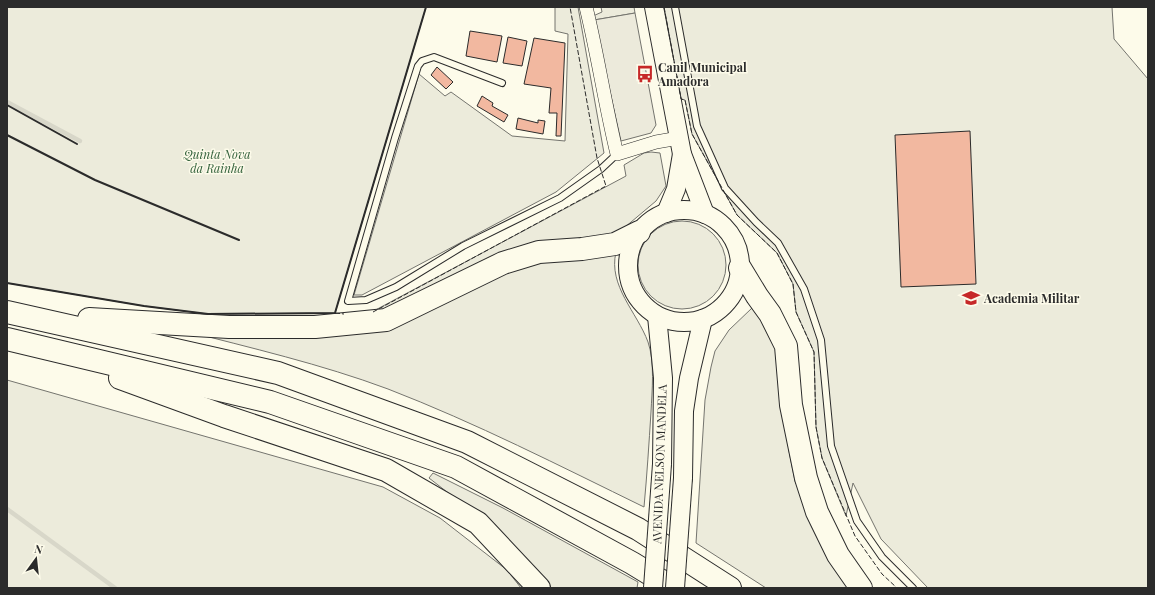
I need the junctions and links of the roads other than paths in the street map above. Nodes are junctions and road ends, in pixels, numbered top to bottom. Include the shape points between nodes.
1 (586, 7) edge
2 (654, 7) edge
3 (675, 7) edge
4 (502, 83) dead end
5 (680, 146) junction
6 (617, 154) junction
7 (666, 213) junction
8 (705, 214) junction
9 (639, 232) junction
10 (740, 268) junction
11 (16, 314) edge
12 (657, 316) junction
13 (703, 319) junction
14 (13, 340) edge
15 (539, 588) edge
16 (653, 588) edge
17 (674, 588) edge
18 (730, 588) edge
19 (861, 588) edge
20 (913, 588) edge

1 - 6 street
2 - 5 main road
3 - 20 lane via 697,126 725,188 778,243 804,289 821,340 831,446 857,521 882,557
4 - 6 lane via 434,57 422,61 418,66 348,301 366,300 396,287 463,246 560,198 601,169
5 - 6 street via 656,142
5 - 7 main road via 676,189
5 - 8 main road
7 - 8 main road via 686,210
7 - 9 main road via 651,220
8 - 10 main road via 727,230 739,254
9 - 11 highway via 615,244 539,252 502,263 386,320 314,327 229,327
9 - 12 main road via 631,246 627,262 628,278 637,297
10 - 13 main road via 735,290 722,308
10 - 19 highway via 770,314 786,346 792,405 806,478 817,512 838,555
11 - 18 highway via 278,373 467,442 638,529
12 - 13 main road via 687,322
12 - 16 main road, AVENIDA NELSON MANDELA, bridge via 663,378 662,464
13 - 17 main road, AVENIDA NELSON MANDELA, bridge via 684,411 683,478
14 - 15 highway via 224,416 386,470 478,523
14 - 17 highway via 270,402 456,467

